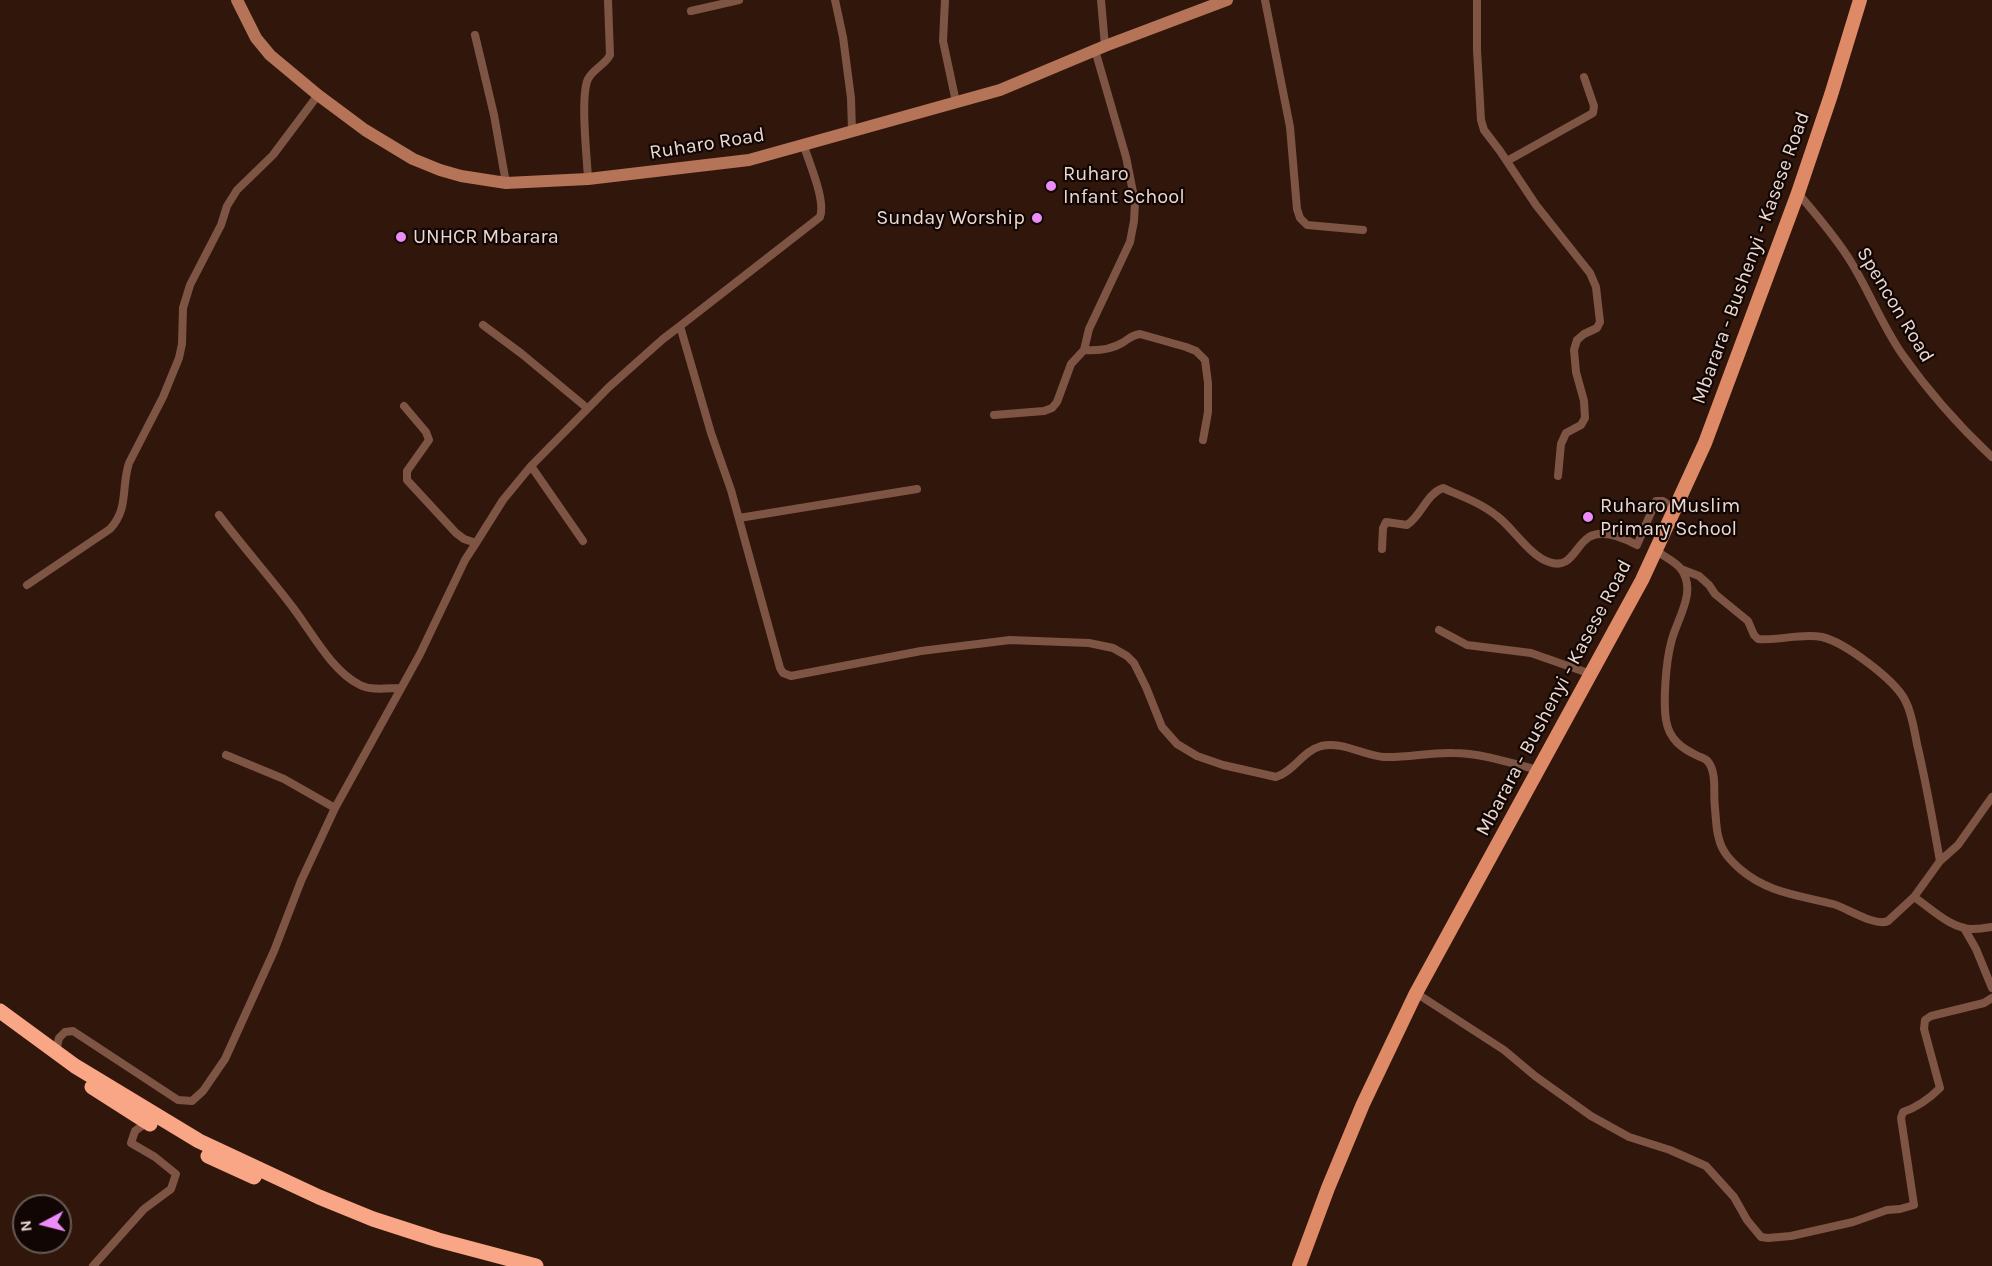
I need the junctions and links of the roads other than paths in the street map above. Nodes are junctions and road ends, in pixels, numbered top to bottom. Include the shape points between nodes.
1 (237, 0) edge
2 (608, 0) edge
3 (739, 0) edge
4 (835, 0) edge
5 (945, 0) edge
6 (1101, 0) edge
7 (1227, 0) edge
8 (1265, 0) edge
9 (1477, 0) edge
10 (1860, 0) edge
11 (691, 11) dead end
12 (475, 35) dead end
13 (1100, 48) junction
14 (1584, 77) dead end
15 (318, 95) junction
16 (956, 102) junction
17 (852, 131) junction
18 (804, 146) junction
19 (1507, 161) junction
20 (588, 179) junction
21 (506, 183) junction
22 (1798, 193) junction
23 (1363, 230) dead end
24 (483, 325) dead end
25 (680, 326) junction
26 (1084, 350) junction
27 (404, 406) dead end
28 (587, 408) junction
29 (994, 415) dead end
30 (1203, 440) dead end
31 (1992, 458) edge
32 (531, 466) junction
33 (1558, 476) dead end
34 (917, 489) dead end
35 (1675, 508) junction
36 (219, 515) dead end
37 (740, 518) junction
38 (583, 541) dead end
39 (476, 543) junction
40 (1382, 549) dead end
41 (1655, 550) junction
42 (1681, 569) junction
43 (27, 585) dead end
44 (1439, 630) dead end
45 (1591, 674) junction
46 (400, 688) junction
47 (226, 755) dead end
48 (1538, 770) junction
49 (1992, 797) edge
50 (335, 807) junction
51 (1940, 861) junction
52 (1914, 897) junction
53 (1992, 927) edge
54 (1964, 928) junction
55 (1992, 988) edge
56 (1416, 993) junction
57 (1992, 998) edge
58 (0, 1011) edge
59 (0, 1023) edge
60 (56, 1051) junction
61 (147, 1122) junction
62 (1301, 1265) edge
63 (93, 1266) edge
64 (512, 1266) edge
65 (536, 1266) edge

1 - 15 street, Ruharo Road via 256,39
2 - 20 street via 610,55 590,76 584,95
3 - 11 street
4 - 17 street via 851,98
5 - 16 street via 943,41
6 - 13 street
7 - 13 street, Ruharo Road
8 - 23 street via 1290,127 1300,218 1307,225
9 - 19 street via 1481,120
10 - 22 main road, Mbarara - Bushenyi - Kasese Road
12 - 21 street
13 - 16 street, Ruharo Road via 1000,90
13 - 26 street via 1135,202 1130,242 1089,329
14 - 19 street via 1593,113
15 - 21 street, Ruharo Road via 414,159 461,176
15 - 43 street via 273,154 232,197 190,285 183,308 179,358 129,463 120,517 110,529
16 - 17 street, Ruharo Road
17 - 18 street, Ruharo Road
18 - 20 street, Ruharo Road via 738,162
18 - 25 street via 818,190 820,217
19 - 33 street via 1590,273 1596,287 1600,322 1576,340 1574,350 1585,418 1581,425 1566,433
20 - 21 street, Ruharo Road
22 - 31 street, Spencon Road via 1851,261 1911,367
22 - 35 main road, Mbarara - Bushenyi - Kasese Road via 1705,443
24 - 28 street
25 - 28 street
25 - 37 street
26 - 29 street via 1071,364 1052,408
26 - 30 street via 1107,349 1140,334 1196,351 1205,360 1208,383
27 - 39 street via 429,440 407,471 407,480 456,533
28 - 32 street
32 - 38 street
32 - 39 street via 503,500
34 - 37 street
35 - 40 street via 1656,501 1637,545 1599,534 1589,537 1565,562 1555,564 1537,556 1497,516 1443,488 1407,525 1386,522
35 - 41 main road, Mbarara - Bushenyi - Kasese Road
36 - 46 street via 345,675 363,687
37 - 48 street via 780,668 788,675 1010,640 1089,643 1113,648 1134,663 1162,727 1177,744 1222,765 1276,777 1312,749 1334,744 1381,757 1453,753
39 - 46 street
41 - 42 street
41 - 45 main road, Mbarara - Bushenyi - Kasese Road
42 - 51 street via 1709,585 1748,621 1758,639 1808,635 1825,638 1865,660 1896,688 1912,719
42 - 52 street via 1687,588 1686,603 1671,643 1666,719 1679,746 1706,759 1710,765 1719,840 1724,852 1750,878 1773,890 1844,907 1877,922 1888,921
44 - 45 street via 1467,645 1532,653
45 - 48 main road, Mbarara - Bushenyi - Kasese Road
46 - 50 street
47 - 50 street via 284,779
48 - 56 main road, Mbarara - Bushenyi - Kasese Road
49 - 51 street via 1958,845
50 - 60 street via 229,1050 197,1097 192,1101 178,1100 73,1031 59,1038
51 - 52 street
52 - 54 street
53 - 54 street
54 - 55 street
56 - 57 street via 1504,1050 1592,1116 1629,1137 1706,1166 1734,1197 1758,1234 1768,1238 1832,1227 1914,1205 1901,1118 1903,1112 1940,1088 1925,1020
56 - 62 main road, Mbarara - Bushenyi - Kasese Road via 1363,1104
58 - 60 highway
59 - 61 highway
60 - 65 highway via 199,1141 319,1197 438,1240
61 - 63 street via 135,1131 131,1143 176,1174 171,1189 144,1209
61 - 64 highway via 233,1168 376,1228

